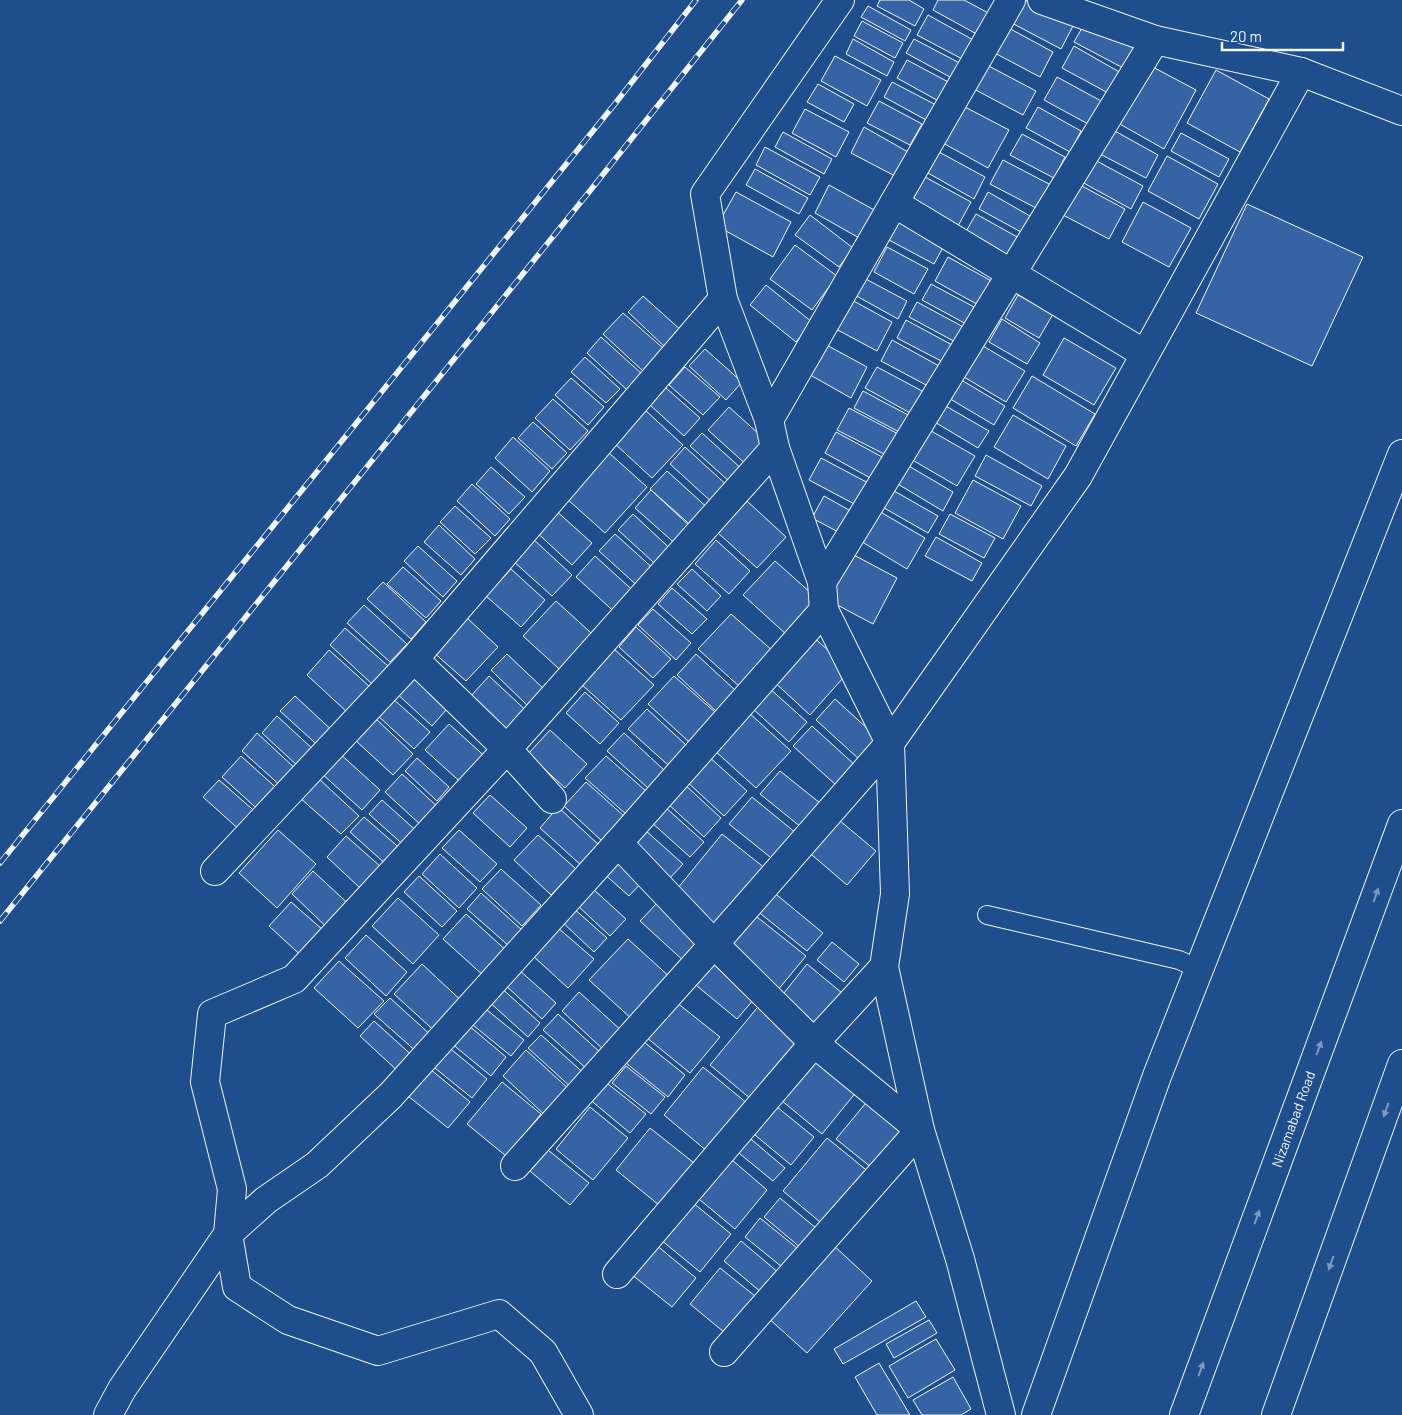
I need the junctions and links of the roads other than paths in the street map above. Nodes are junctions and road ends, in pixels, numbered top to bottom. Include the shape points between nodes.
1 (840, 0) edge
2 (1011, 0) edge
3 (1042, 0) edge
4 (1154, 40) junction
5 (1301, 72) junction
6 (1402, 111) edge
7 (894, 203) junction
8 (1011, 274) junction
9 (723, 299) junction
10 (1145, 354) junction
11 (769, 420) junction
12 (775, 448) junction
13 (1402, 454) edge
14 (822, 582) junction
15 (824, 610) junction
16 (414, 659) junction
17 (890, 743) junction
18 (507, 749) junction
19 (552, 799) dead end
20 (1402, 824) edge
21 (618, 843) junction
22 (216, 871) dead end
23 (987, 915) dead end
24 (714, 944) junction
25 (884, 967) junction
26 (1199, 969) junction
27 (814, 1043) junction
28 (1402, 1064) edge
29 (920, 1130) junction
30 (515, 1166) dead end
31 (228, 1234) junction
32 (618, 1274) dead end
33 (724, 1352) dead end
34 (108, 1415) edge
35 (578, 1415) edge
36 (1001, 1415) edge
37 (1036, 1415) edge
38 (1184, 1415) edge
39 (1276, 1415) edge

1 - 9 main road via 705,194
2 - 7 main road
3 - 4 main road
4 - 5 main road
4 - 8 main road
5 - 6 main road
5 - 10 main road
7 - 8 main road
7 - 11 main road
8 - 10 main road
8 - 14 main road
9 - 11 main road
9 - 16 main road
10 - 17 main road via 1078,476
11 - 12 main road
12 - 14 main road
12 - 18 main road
13 - 26 main road
14 - 15 main road
15 - 17 main road
15 - 21 main road
16 - 18 main road
16 - 22 main road
17 - 24 main road
17 - 25 main road via 895,894
18 - 19 main road
18 - 31 main road via 294,979 212,1014 205,1082 232,1189
38 -> 20 main road, Nizamabad Road
21 - 24 main road
21 - 31 main road via 391,1095 317,1165 266,1200
23 - 26 lane via 1179,960
24 - 27 main road
24 - 30 main road
25 - 27 main road
25 - 29 main road
26 - 37 main road via 1157,1076
27 - 29 main road
27 - 32 main road
28 -> 39 main road
29 - 33 main road
29 - 36 main road via 960,1259
31 - 34 main road via 122,1389
31 - 35 main road via 237,1287 288,1320 378,1351 499,1314 543,1352

